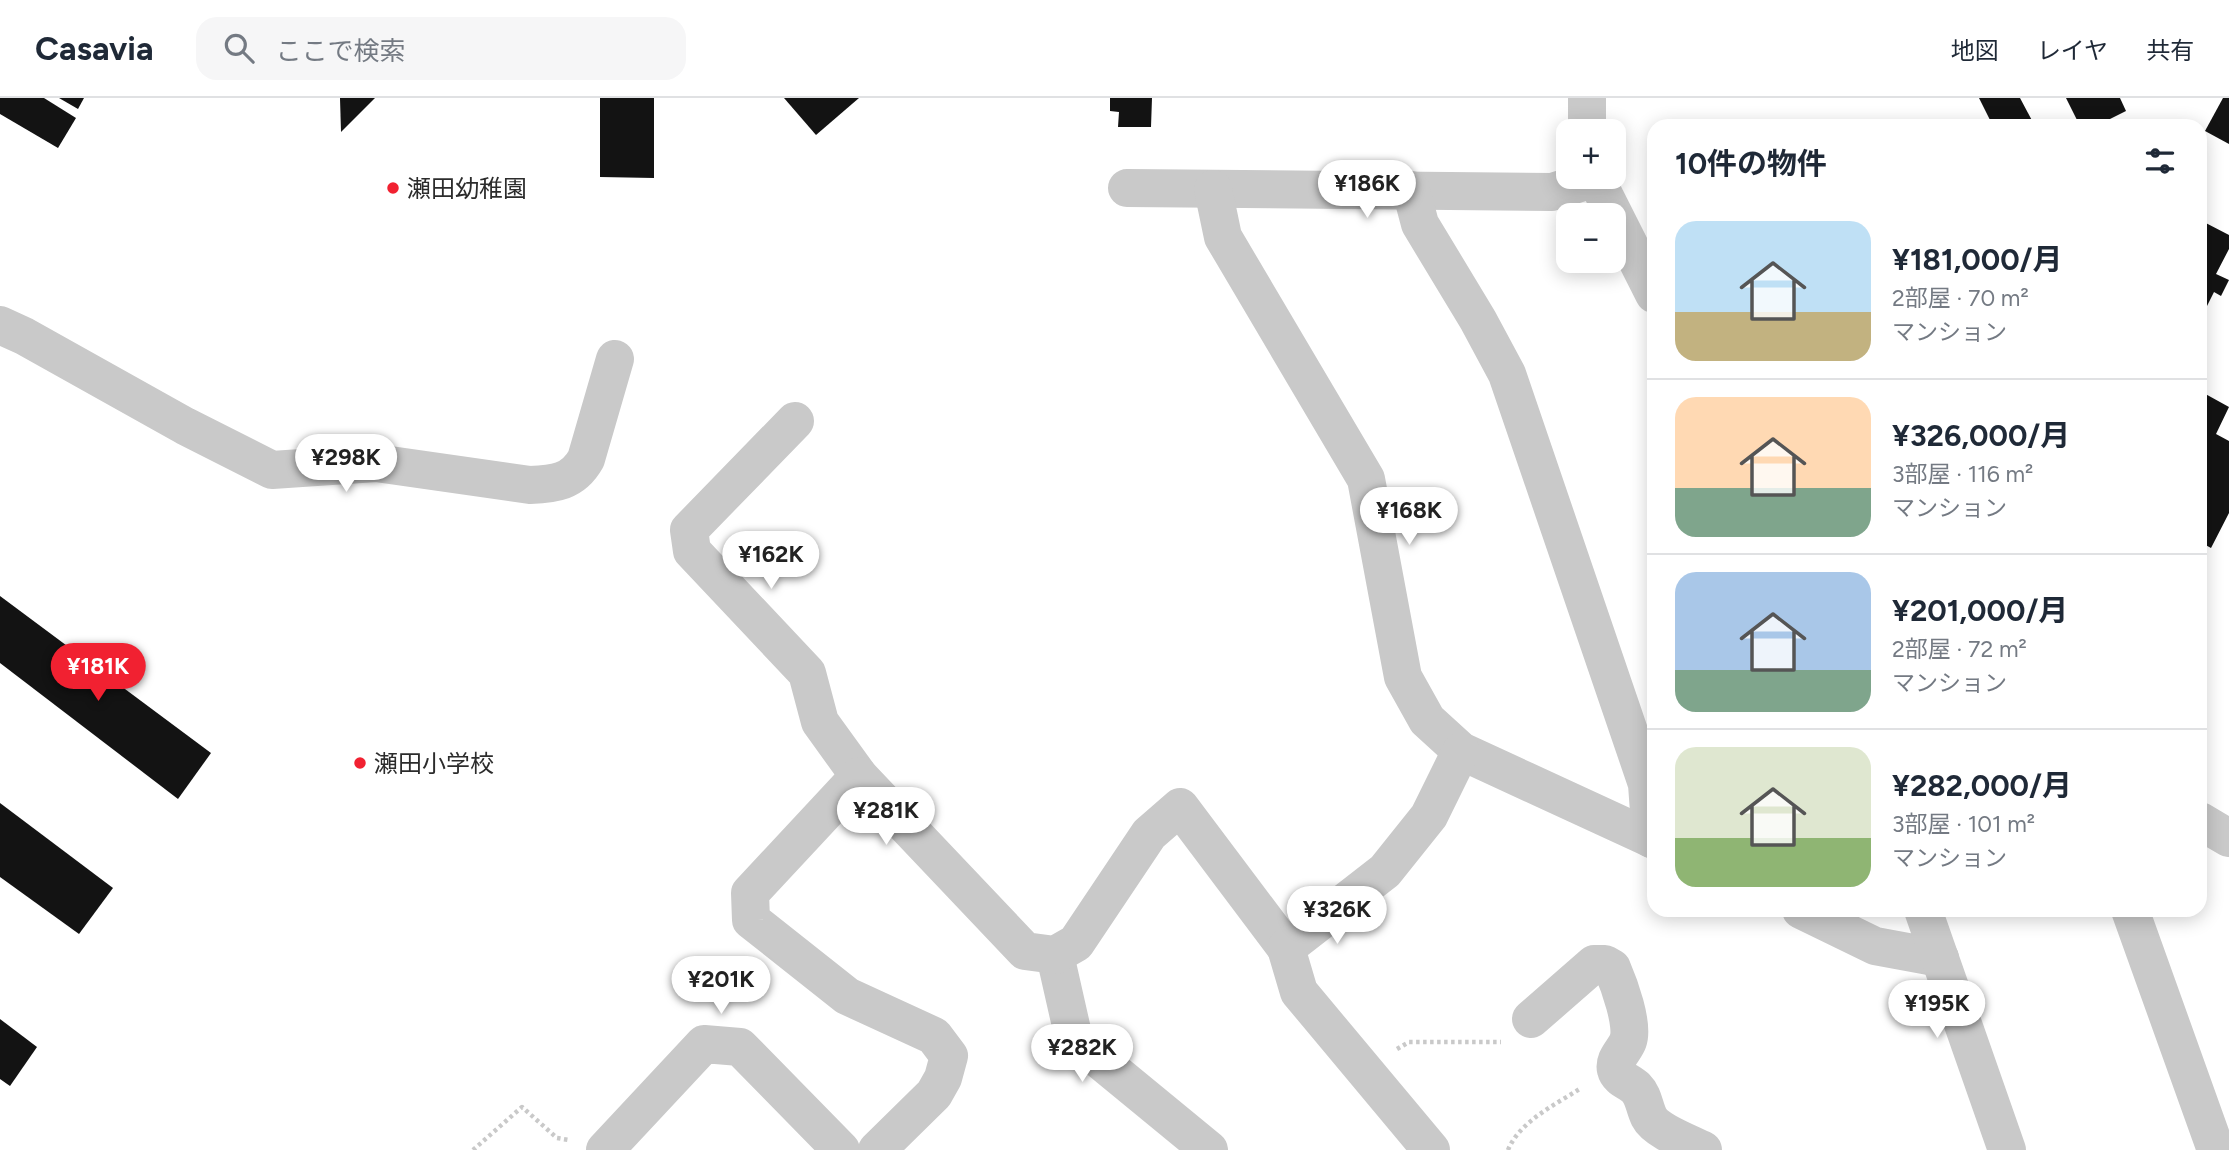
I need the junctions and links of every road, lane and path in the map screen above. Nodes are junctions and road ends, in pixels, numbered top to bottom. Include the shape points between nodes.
1 (1587, 98) edge
2 (1587, 119) edge
3 (1127, 188) dead end
4 (1213, 189) junction
5 (1561, 189) edge
6 (1602, 189) edge
7 (1410, 190) junction
8 (1647, 280) edge
9 (0, 325) edge
10 (615, 359) dead end
11 (795, 421) dead end
12 (1461, 751) junction
13 (859, 776) junction
14 (1647, 784) edge
15 (2207, 825) edge
16 (1647, 836) edge
17 (2229, 838) edge
18 (1815, 917) edge
19 (1925, 917) edge
20 (2133, 917) edge
21 (1286, 948) junction
22 (1055, 955) junction
23 (1940, 958) junction
24 (1531, 1019) joint
25 (1363, 1069) junction
26 (1616, 1069) junction
27 (589, 1147) edge
28 (473, 1150) edge
29 (841, 1150) edge
30 (877, 1150) edge
31 (1209, 1150) edge
32 (1430, 1150) edge
33 (1508, 1150) edge
34 (1703, 1150) edge
35 (2007, 1150) edge
36 (2216, 1150) edge

1 - 2 street
3 - 4 street
4 - 7 street
4 - 12 street via 1223,237 1366,479 1403,677 1427,720
5 - 7 street
6 - 8 street
7 - 14 street via 1420,224 1507,374
9 - 10 street via 272,470 376,463 530,485 545,485 578,473
11 - 13 street via 769,466 689,530 692,551 807,673 820,722
12 - 16 street
12 - 21 street via 1429,816 1385,871
13 - 22 street via 1026,951
13 - 30 street via 750,892 751,920 846,996 934,1036 949,1056 934,1094
15 - 17 street
18 - 23 street via 1875,946
19 - 23 street
20 - 36 street
21 - 22 street via 1180,807 1149,834 1076,943
21 - 25 street via 1299,992
22 - 31 street via 1074,1039
23 - 35 street
24 - 25 path via 1500,1043 1409,1042
24 - 26 street via 1594,964 1612,968 1630,1028
25 - 32 street
26 - 33 path via 1524,1126
26 - 34 street via 1642,1096 1656,1126
27 - 28 path via 557,1138 522,1107
27 - 29 street via 704,1044 740,1047

